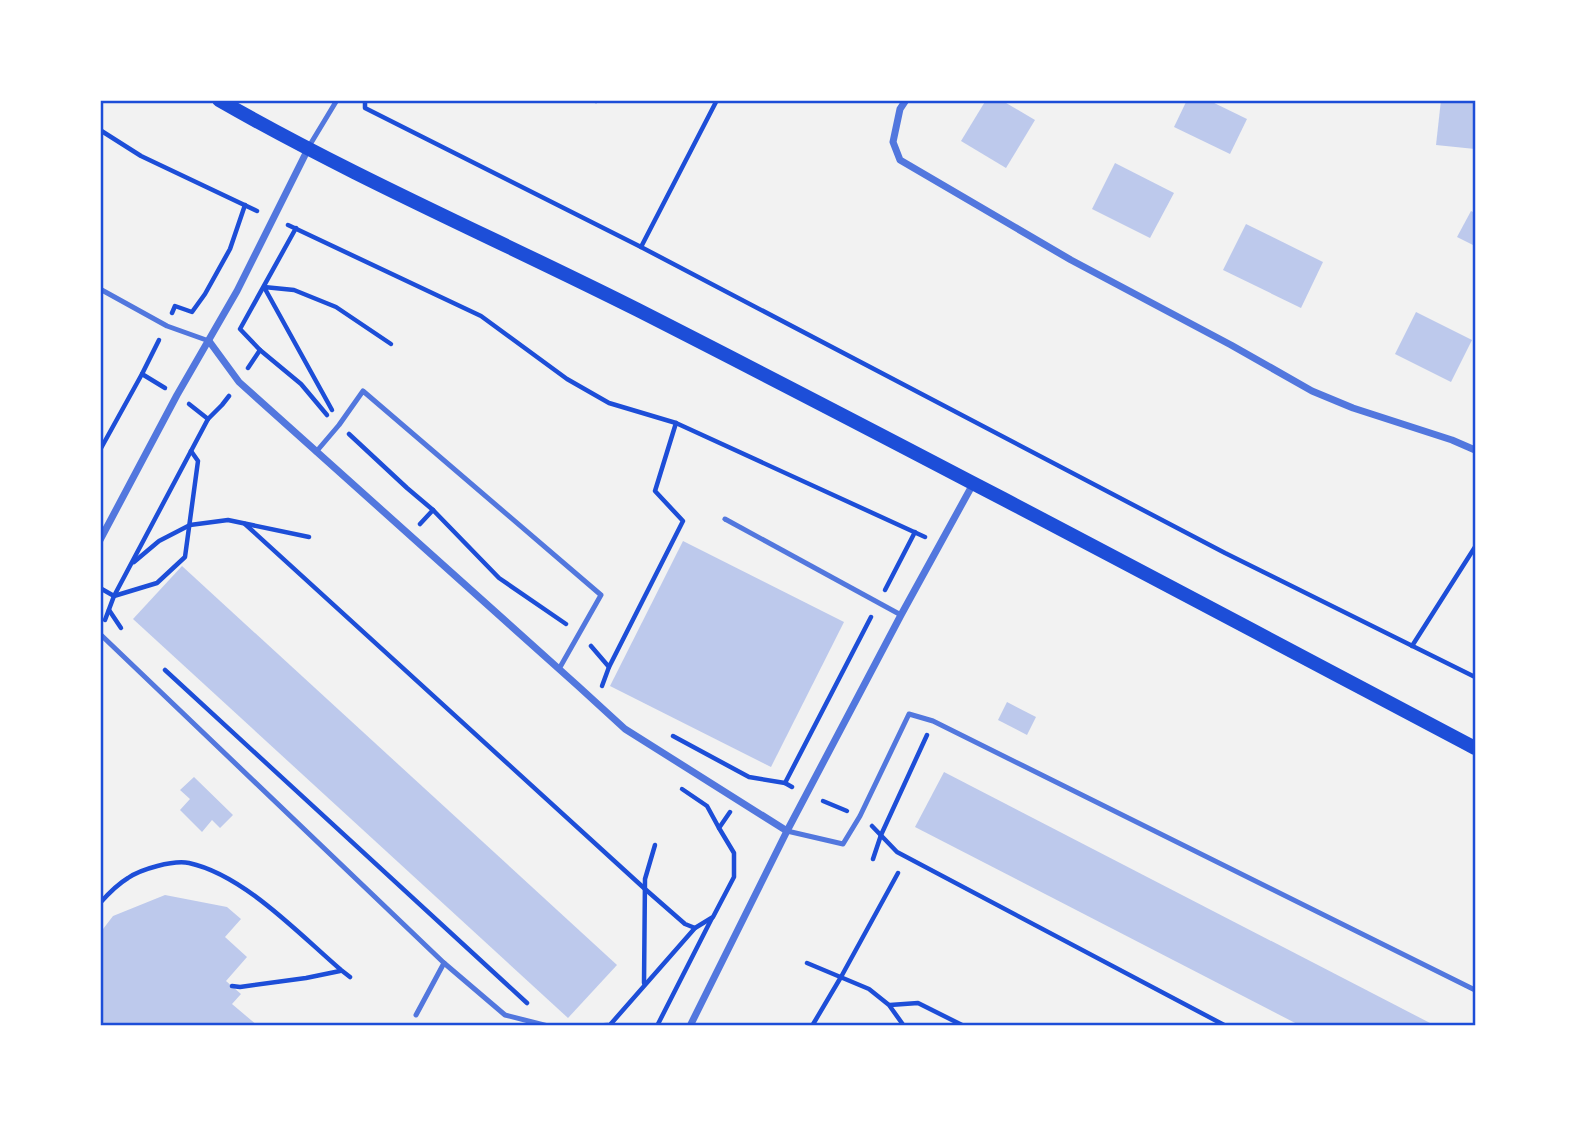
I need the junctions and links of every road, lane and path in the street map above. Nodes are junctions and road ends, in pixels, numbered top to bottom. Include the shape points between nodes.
1 (219, 100) edge
2 (337, 100) edge
3 (365, 100) edge
4 (717, 100) edge
5 (906, 100) edge
6 (100, 130) edge
7 (308, 148) junction
8 (273, 219) junction
9 (296, 228) junction
10 (640, 247) junction
11 (264, 286) junction
12 (100, 289) edge
13 (209, 341) junction
14 (391, 344) dead end
15 (239, 382) junction
16 (329, 417) dead end
17 (676, 423) junction
18 (1475, 450) edge
19 (191, 451) junction
20 (316, 452) junction
21 (973, 483) junction
22 (656, 491) dead end
23 (725, 519) dead end
24 (245, 524) junction
25 (190, 526) junction
26 (915, 532) junction
27 (309, 537) dead end
28 (100, 540) edge
29 (939, 544) junction
30 (1475, 547) edge
31 (131, 564) junction
32 (100, 588) edge
33 (114, 596) junction
34 (878, 603) junction
35 (108, 610) junction
36 (901, 614) junction
37 (104, 622) dead end
38 (122, 630) dead end
39 (100, 634) edge
40 (1412, 646) junction
41 (163, 667) dead end
42 (609, 667) dead end
43 (559, 670) junction
44 (1475, 677) edge
45 (601, 688) dead end
46 (933, 722) junction
47 (668, 733) dead end
48 (1475, 748) edge
49 (785, 783) junction
50 (806, 795) junction
51 (738, 800) junction
52 (860, 816) junction
53 (787, 831) junction
54 (881, 835) junction
55 (655, 845) dead end
56 (873, 859) dead end
57 (898, 873) dead end
58 (645, 889) junction
59 (100, 903) edge
60 (713, 917) junction
61 (695, 928) junction
62 (807, 962) dead end
63 (444, 963) junction
64 (341, 970) junction
65 (350, 977) dead end
66 (841, 977) junction
67 (644, 985) junction
68 (232, 986) dead end
69 (1475, 990) edge
70 (889, 1005) junction
71 (538, 1009) dead end
72 (416, 1015) dead end
73 (548, 1026) edge
74 (589, 1026) edge
75 (609, 1026) edge
76 (657, 1026) edge
77 (690, 1026) edge
78 (812, 1026) edge
79 (904, 1026) edge
80 (964, 1026) edge
81 (1226, 1026) edge

1 - 7 main road
2 - 7 lane
3 - 10 path via 365,108
4 - 10 path
5 - 18 street via 893,142 900,160 930,179 1312,391
6 - 8 path via 141,156
7 - 8 street
7 - 21 main road via 636,309
8 - 9 path
8 - 13 street
9 - 11 path
9 - 17 path via 481,316 567,379 609,403
10 - 40 path
11 - 14 path via 293,290 336,307
11 - 15 path via 240,329 260,350
11 - 16 path via 332,409
12 - 13 lane via 167,326
13 - 15 street
13 - 28 street
15 - 19 path via 208,418
15 - 20 street
17 - 22 path
17 - 26 path
19 - 25 path via 198,461
19 - 31 path
20 - 43 street
20 - 43 lane via 363,391 601,595
21 - 29 street
21 - 48 main road
23 - 34 lane
24 - 25 path via 228,520
24 - 27 path
24 - 58 path
25 - 31 path via 159,541
25 - 33 path via 185,557 173,570 157,583
26 - 29 path
26 - 34 path
29 - 36 street
30 - 40 path
31 - 33 path
32 - 33 path
33 - 35 path
34 - 36 lane
34 - 49 path
35 - 37 path
35 - 38 path
36 - 50 street
39 - 63 lane
40 - 44 path
41 - 71 path
42 - 45 path
43 - 51 street via 625,729
46 - 52 lane via 909,714
46 - 54 path
46 - 69 lane
47 - 49 path via 749,778
49 - 50 path
50 - 52 path
50 - 53 street
51 - 53 street
51 - 60 path via 719,828 734,853 734,877
52 - 53 lane via 843,844
52 - 54 path
53 - 77 street
54 - 56 path
54 - 81 path via 897,852
55 - 58 path
57 - 66 path
58 - 61 path
58 - 67 path
59 - 64 path via 128,877 159,865 187,863 224,876 255,896
60 - 61 path
60 - 76 path
61 - 67 path
62 - 66 path
63 - 72 lane
63 - 73 lane via 505,1015
64 - 65 path
64 - 68 path
66 - 70 path via 869,989
66 - 78 path
67 - 75 path
70 - 79 path
70 - 80 path via 918,1003
74 - 75 path

